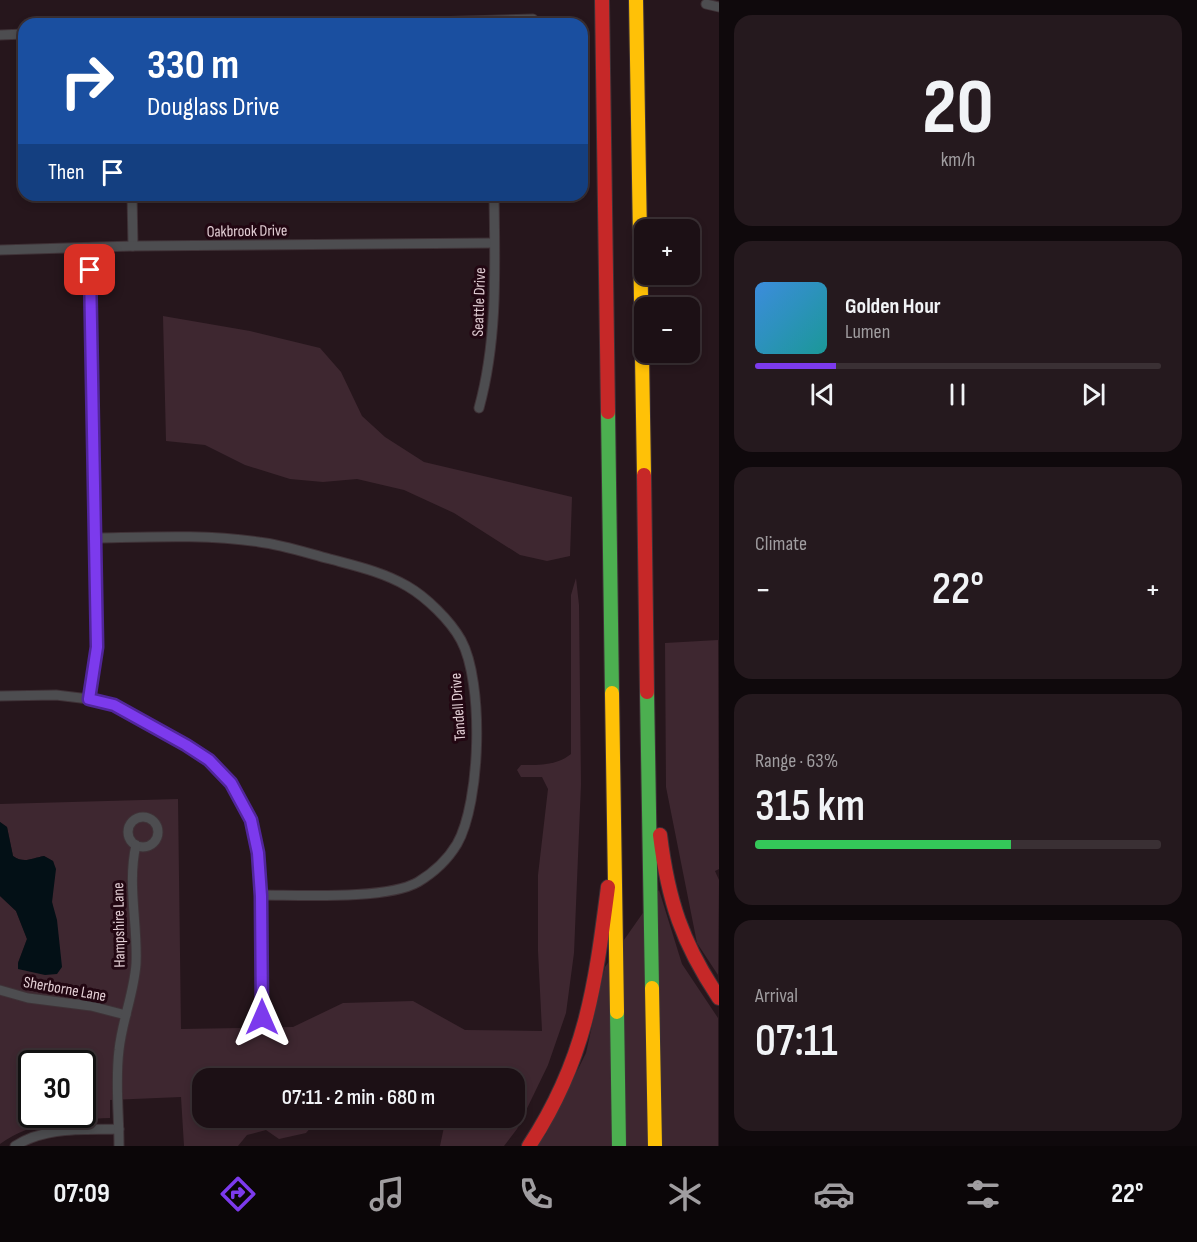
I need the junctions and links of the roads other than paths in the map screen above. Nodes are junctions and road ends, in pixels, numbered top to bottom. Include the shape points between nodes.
1 (602, 0) edge
2 (636, 0) edge
3 (706, 4) dead end
4 (718, 7) edge
5 (18, 34) edge
6 (0, 35) edge
7 (132, 201) edge
8 (494, 201) edge
9 (494, 243) junction
10 (134, 246) junction
11 (89, 248) junction
12 (0, 250) edge
13 (479, 408) dead end
14 (96, 538) junction
15 (0, 696) edge
16 (89, 699) junction
17 (649, 734) junction
18 (616, 836) junction
19 (136, 845) dead end
20 (261, 896) junction
21 (0, 990) edge
22 (718, 998) edge
23 (126, 1015) junction
24 (262, 1017) dead end
25 (119, 1129) junction
26 (15, 1146) edge
27 (119, 1146) edge
28 (529, 1146) edge
29 (619, 1146) edge
30 (655, 1146) edge

1 - 18 highway
2 - 17 highway
3 - 4 street
5 - 6 street
7 - 10 street
8 - 9 street, Seattle Drive
9 - 10 street, Oakbrook Drive
9 - 13 street, Seattle Drive via 492,342
10 - 11 street, Oakbrook Drive
11 - 12 street, Oakbrook Drive
11 - 14 street
14 - 16 street via 97,647
14 - 20 street, Tandell Drive via 188,536 261,542 365,568 407,586 442,614 462,640 474,677 476,721 468,815 457,844 439,866 417,883 357,894
15 - 16 street
16 - 20 street via 114,705 186,745 209,760 231,783 251,820
17 - 22 highway via 669,894 686,945
17 - 30 highway
18 - 28 highway via 596,979 584,1032 564,1082
18 - 29 highway
19 - 23 street, Hampshire Lane via 131,864 136,964
20 - 24 street
21 - 23 street, Sherborne Lane
23 - 25 street, Hampshire Lane via 118,1062
25 - 26 street via 62,1130 39,1134
25 - 27 street, Hampshire Lane

